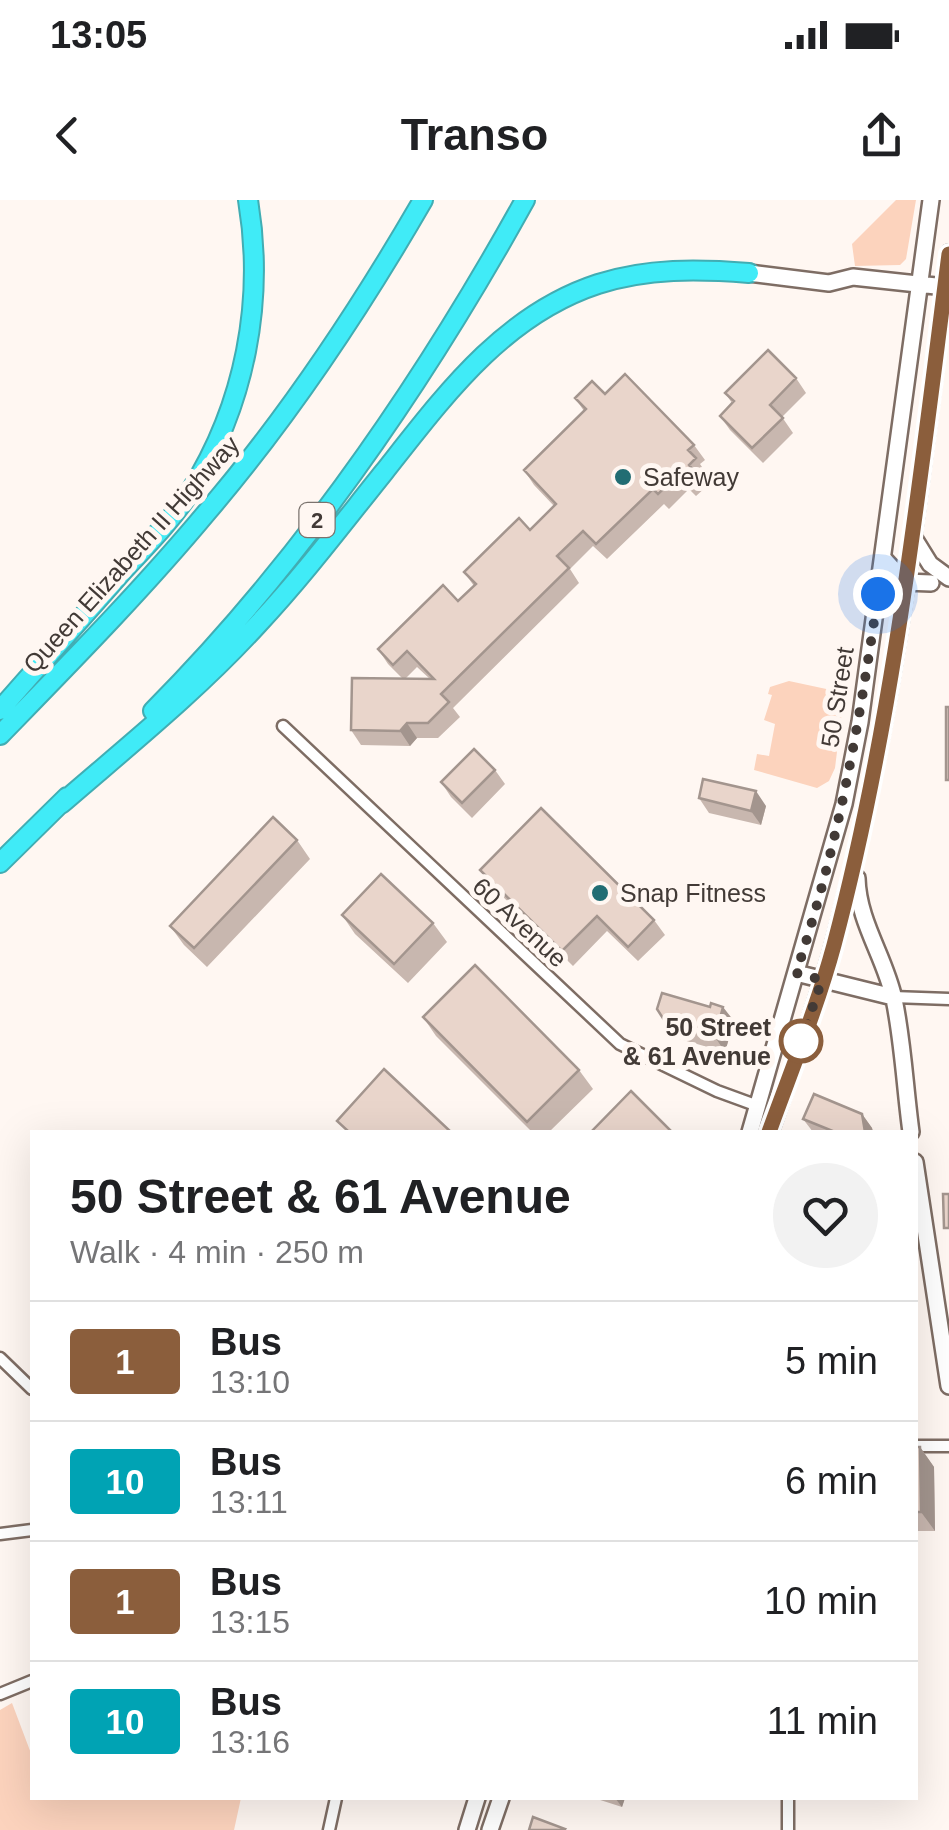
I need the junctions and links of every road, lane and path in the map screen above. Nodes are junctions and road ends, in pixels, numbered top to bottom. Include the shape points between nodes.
1 (248, 200) edge
2 (424, 200) edge
3 (525, 200) edge
4 (931, 200) edge
5 (949, 253) edge
6 (749, 273) joint
7 (919, 284) junction
8 (947, 288) edge
9 (912, 535) junction
10 (883, 558) junction
11 (949, 579) edge
12 (906, 582) junction
13 (930, 583) junction
14 (902, 605) junction
15 (0, 710) edge
16 (283, 726) dead end
17 (0, 735) edge
18 (61, 804) junction
19 (856, 854) junction
20 (0, 863) edge
21 (796, 973) junction
22 (822, 980) junction
23 (894, 997) junction
24 (949, 999) edge
25 (758, 1106) junction
26 (751, 1130) edge
27 (771, 1130) edge
28 (911, 1130) edge
29 (918, 1206) edge
30 (921, 1249) edge
31 (0, 1358) edge
32 (949, 1386) edge
33 (30, 1387) edge
34 (918, 1446) edge
35 (949, 1446) edge
36 (30, 1530) edge
37 (0, 1534) edge
38 (30, 1682) edge
39 (0, 1694) edge
40 (336, 1800) edge
41 (477, 1800) edge
42 (500, 1800) edge
43 (788, 1800) edge
44 (329, 1830) edge
45 (467, 1830) edge
46 (490, 1830) edge
47 (788, 1830) edge

1 - 15 highway via 255,260 252,323 236,391 203,470 174,514
2 - 17 highway, Queen Elizabeth II Highway via 250,458 143,585
3 - 18 highway, 2 via 436,349 300,544 185,679
4 - 7 main road, 50 Street
5 - 8 main road, 50 Street
6 - 7 main road
6 - 18 highway via 688,270 617,278 516,326 433,410 258,625
7 - 8 main road
7 - 10 main road, 50 Street
8 - 9 main road, 50 Street
9 - 11 main road
9 - 12 main road, 50 Street
10 - 12 main road
10 - 21 main road, 50 Street via 844,804
11 - 13 main road
12 - 13 main road
12 - 14 main road, 50 Street
13 - 14 main road
14 - 19 main road, 50 Street
16 - 25 street, 60 Avenue via 620,1044
18 - 20 highway, 2
19 - 22 main road, 50 Street
19 - 23 main road via 857,894
21 - 22 main road
21 - 25 main road, 50 Street
22 - 23 main road
22 - 27 main road, 50 Street
23 - 24 street
23 - 28 main road
25 - 26 main road, 50 Street
29 - 30 main road
30 - 32 main road
31 - 33 street
34 - 35 street
36 - 37 street
38 - 39 street
40 - 44 street
41 - 45 main road
42 - 46 main road
43 - 47 street

